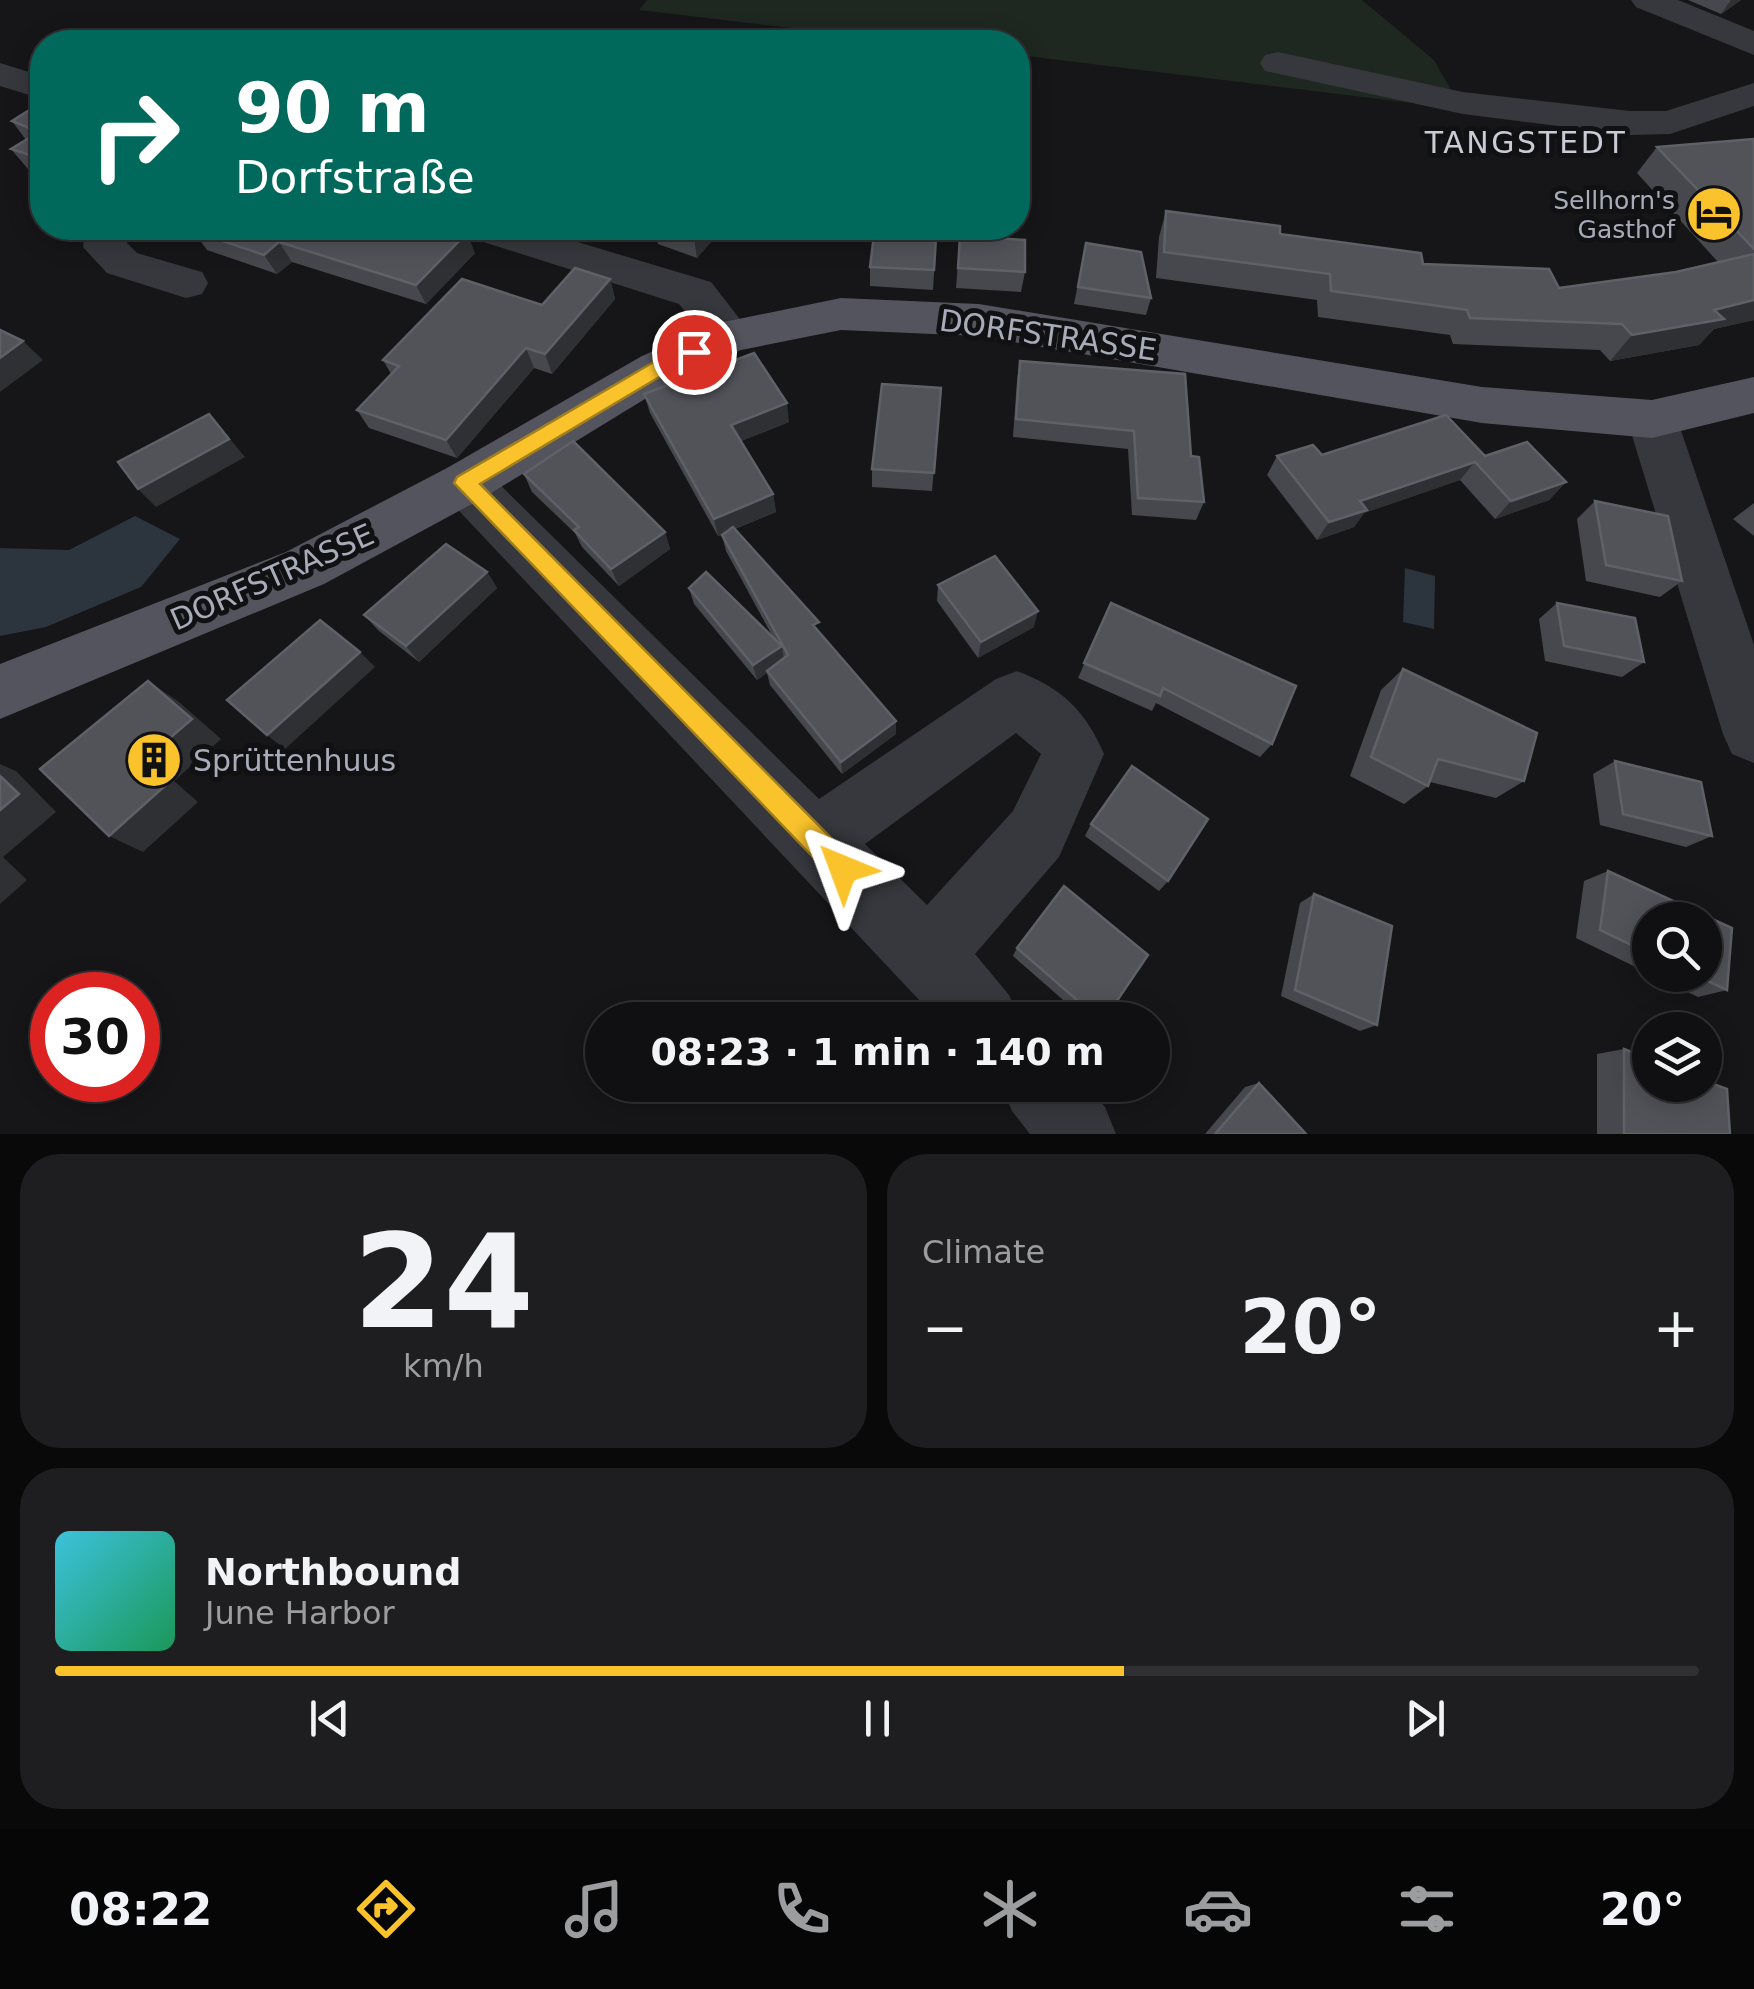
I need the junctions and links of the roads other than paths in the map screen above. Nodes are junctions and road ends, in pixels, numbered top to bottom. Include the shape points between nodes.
1 (1648, 0) edge
2 (1754, 44) edge
3 (1278, 62) dead end
4 (0, 74) edge
5 (30, 84) edge
6 (1748, 118) edge
7 (106, 240) edge
8 (525, 240) edge
9 (186, 284) dead end
10 (730, 336) junction
11 (1754, 395) edge
12 (1652, 420) junction
13 (465, 483) junction
14 (0, 692) edge
15 (1754, 734) edge
16 (816, 841) junction
17 (926, 954) junction
18 (968, 1002) edge

1 - 2 street
3 - 6 street via 1462,103 1630,123
4 - 5 street
7 - 9 street via 122,263
8 - 10 street via 695,293
10 - 12 main road, DORFSTRASSE via 841,314 979,320 1482,405
10 - 13 main road, DORFSTRASSE via 659,368
11 - 12 main road, DORFSTRASSE
12 - 15 street
13 - 14 main road, DORFSTRASSE via 305,568
13 - 16 street
16 - 17 street
16 - 17 street via 1018,698 1062,732 1073,754 1036,834
17 - 18 street

